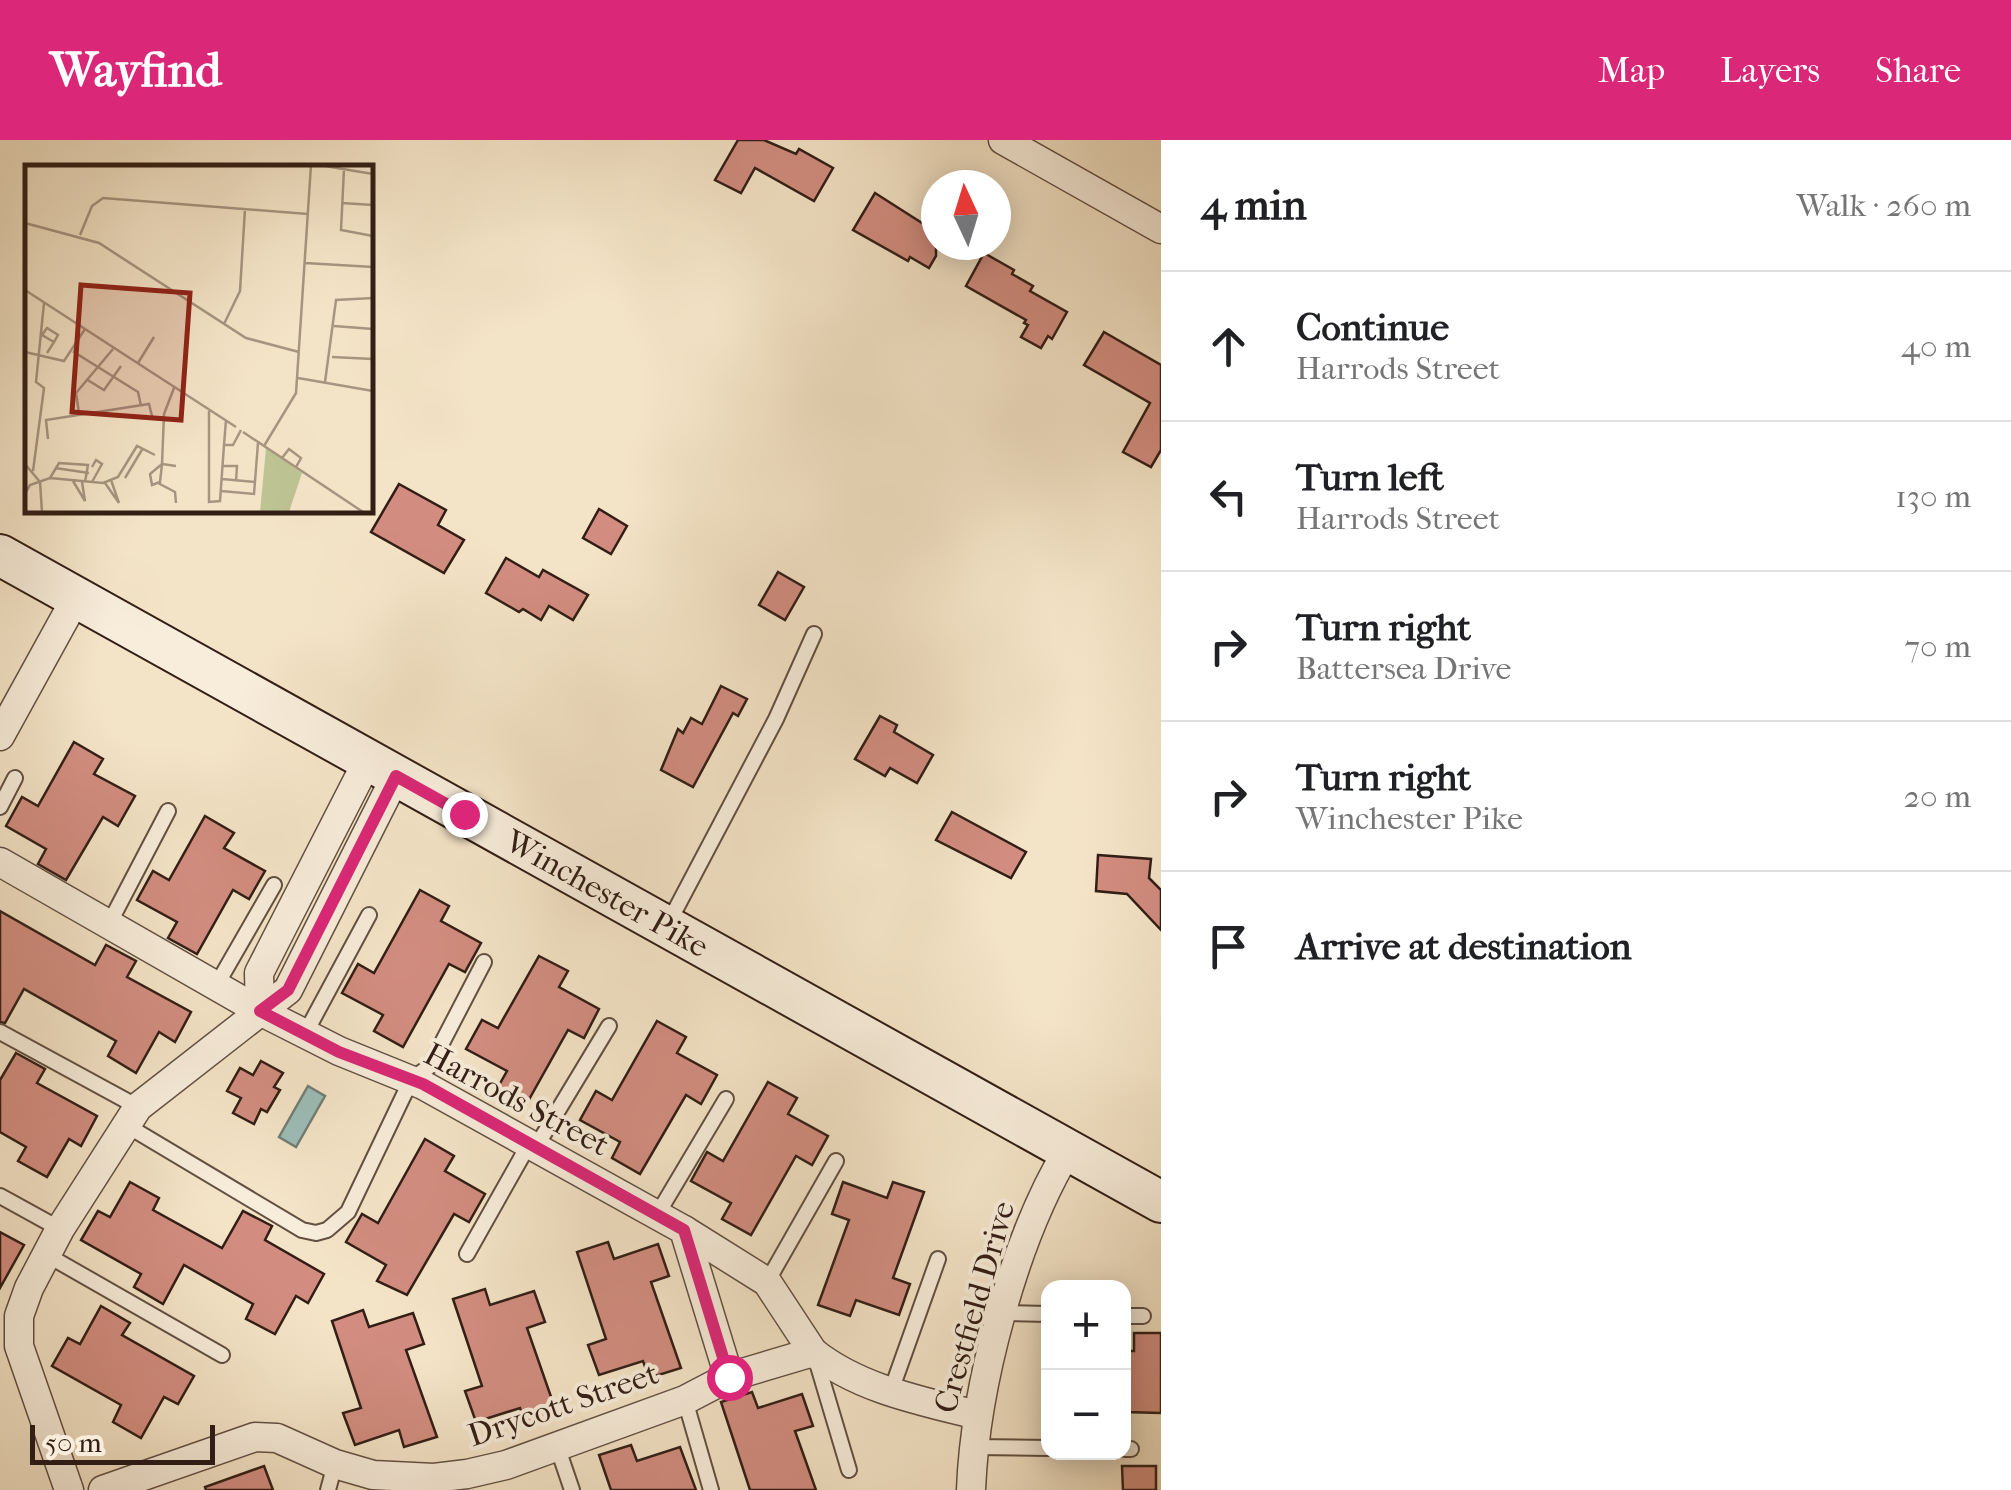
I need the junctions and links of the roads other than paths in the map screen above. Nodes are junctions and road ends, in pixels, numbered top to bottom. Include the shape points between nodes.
1 (1003, 140) edge
2 (1161, 229) edge
3 (0, 555) edge
4 (76, 598) junction
5 (814, 634) dead end
6 (0, 736) edge
7 (382, 768) junction
8 (15, 778) dead end
9 (0, 807) edge
10 (168, 812) dead end
11 (0, 862) edge
12 (274, 884) dead end
13 (369, 915) dead end
14 (109, 924) junction
15 (666, 926) junction
16 (484, 962) dead end
17 (216, 986) junction
18 (260, 1011) junction
19 (608, 1026) dead end
20 (0, 1032) edge
21 (306, 1034) junction
22 (411, 1080) junction
23 (726, 1099) dead end
24 (132, 1116) junction
25 (532, 1146) junction
26 (1068, 1150) junction
27 (836, 1161) dead end
28 (0, 1196) edge
29 (1161, 1202) edge
30 (657, 1215) junction
31 (60, 1229) junction
32 (684, 1230) junction
33 (468, 1254) dead end
34 (47, 1255) junction
35 (938, 1258) dead end
36 (767, 1282) junction
37 (1003, 1313) junction
38 (1041, 1314) edge
39 (1131, 1316) edge
40 (1143, 1316) dead end
41 (10, 1338) edge
42 (813, 1352) junction
43 (222, 1355) dead end
44 (729, 1377) junction
45 (891, 1391) junction
46 (685, 1400) junction
47 (977, 1415) junction
48 (558, 1446) junction
49 (972, 1447) junction
50 (1041, 1448) edge
51 (850, 1470) dead end
52 (331, 1477) edge
53 (138, 1484) edge
54 (435, 1484) edge
55 (70, 1490) edge
56 (103, 1490) edge
57 (572, 1490) edge
58 (711, 1490) edge
59 (971, 1490) edge

1 - 2 street
3 - 4 main road, Winchester Pike
4 - 6 street
4 - 7 main road, Winchester Pike
5 - 15 lane
7 - 15 main road, Winchester Pike
7 - 18 street via 259,973
8 - 9 lane
10 - 14 lane
11 - 14 street, Harrods Street
12 - 17 lane
13 - 21 lane
14 - 17 street, Harrods Street
15 - 26 main road, Winchester Pike
16 - 22 lane via 430,1066
17 - 18 street, Harrods Street
18 - 21 street, Harrods Street
18 - 24 street
19 - 25 lane
20 - 24 lane
21 - 22 street, Harrods Street
22 - 24 lane via 348,1212 316,1234
22 - 25 street, Harrods Street
23 - 30 lane
24 - 31 street
25 - 30 street, Harrods Street
25 - 33 lane
26 - 29 main road, Winchester Pike
26 - 37 street, Crestfield Drive via 1033,1216
27 - 36 lane
28 - 31 lane
30 - 32 street, Harrods Street
31 - 34 street
32 - 36 street, Harrods Street
32 - 44 street
34 - 41 street
34 - 43 lane
35 - 45 lane
36 - 42 street, Harrods Street
37 - 38 lane
37 - 47 street, Crestfield Drive
39 - 40 lane
41 - 55 street via 19,1346
42 - 44 street, Drycott Street
42 - 45 street, Harrods Street
42 - 51 lane
44 - 46 street, Drycott Street
45 - 47 street, Harrods Street
46 - 48 street, Drycott Street
46 - 58 lane
47 - 49 street, Crestfield Drive
48 - 54 street, Drycott Street
48 - 57 lane
49 - 50 lane
49 - 59 street, Crestfield Drive
52 - 53 street, Drycott Street via 277,1438 255,1438
52 - 54 street, Drycott Street
53 - 56 street, Drycott Street

